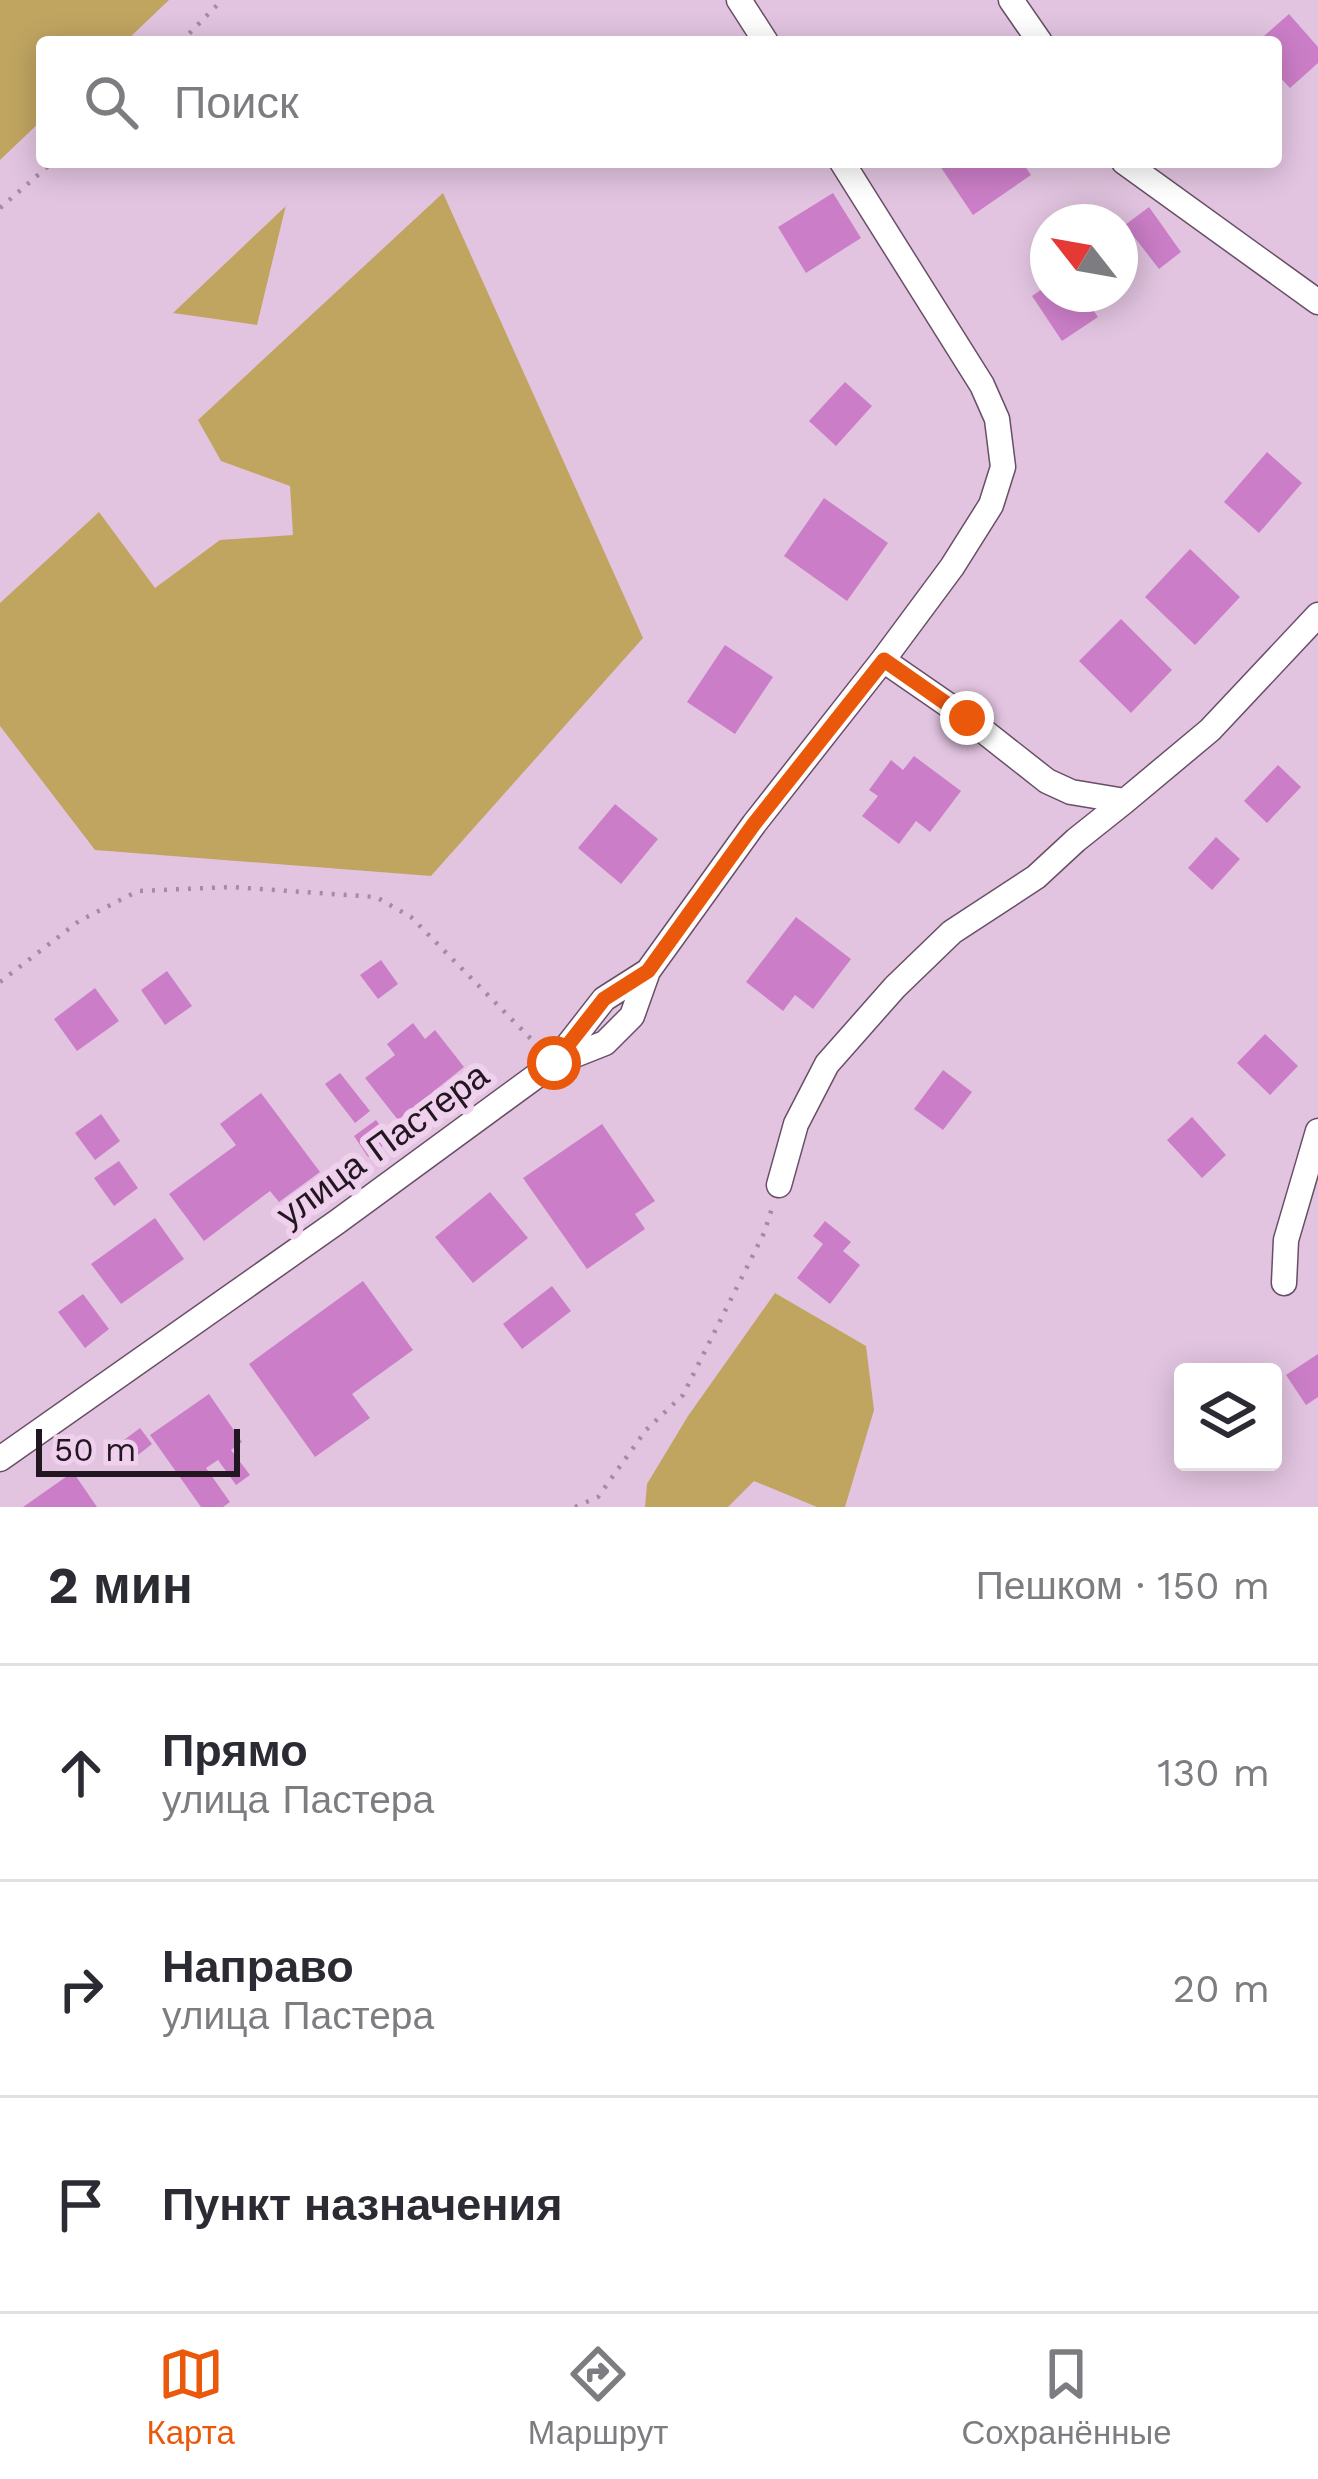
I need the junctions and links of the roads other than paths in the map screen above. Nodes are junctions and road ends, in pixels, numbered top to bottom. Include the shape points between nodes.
1 (740, 0) edge
2 (1011, 0) edge
3 (762, 36) edge
4 (1036, 36) edge
5 (846, 168) edge
6 (1132, 168) edge
7 (1318, 302) edge
8 (1318, 615) edge
9 (884, 660) junction
10 (1126, 801) junction
11 (1318, 1131) edge
12 (779, 1185) road end
13 (1283, 1283) dead end
14 (0, 1459) edge

1 - 3 street
2 - 4 street
5 - 9 street, улица Пастера via 982,385 1003,466 991,505
6 - 7 street
8 - 10 street via 1210,730
9 - 10 street via 1047,781
9 - 14 street, улица Пастера via 648,971 604,999 554,1063
10 - 12 street via 1036,877 952,932 895,987 827,1064 796,1124
11 - 13 street via 1286,1240

